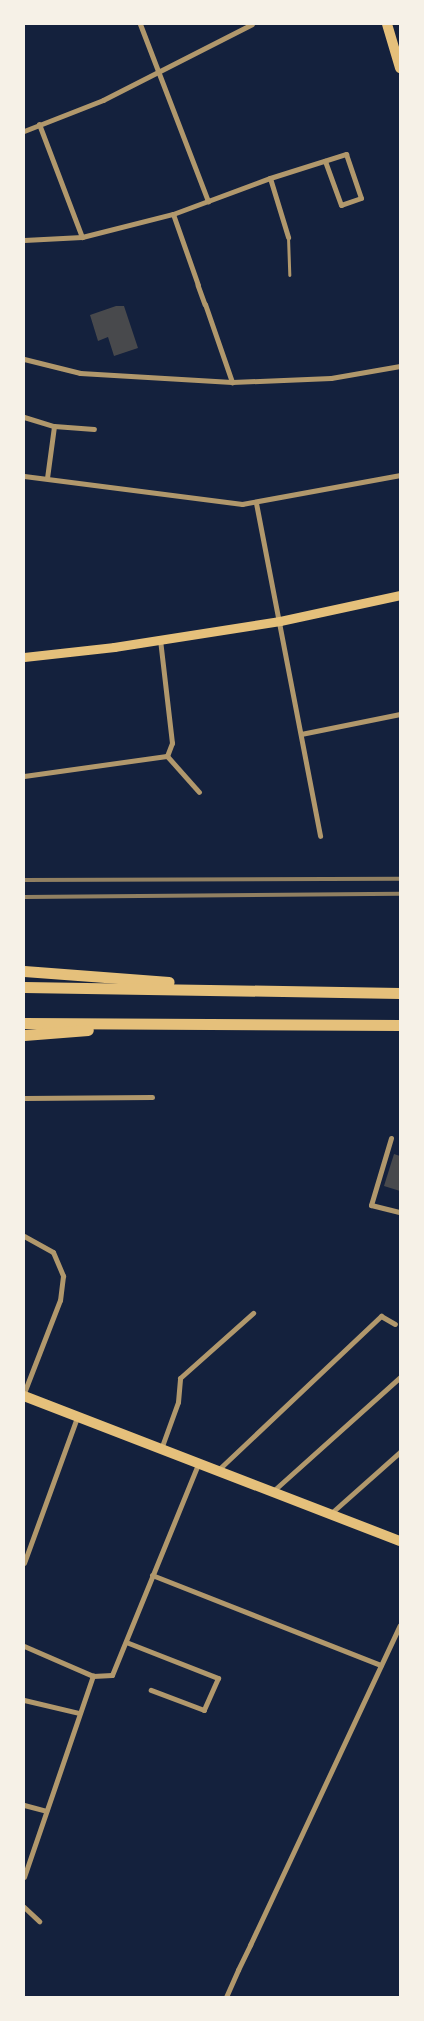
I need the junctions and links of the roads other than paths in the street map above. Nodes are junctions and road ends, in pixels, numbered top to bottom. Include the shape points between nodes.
1 (140, 24) edge
2 (252, 24) edge
3 (387, 24) edge
4 (400, 68) edge
5 (161, 71) junction
6 (39, 124) junction
7 (24, 131) edge
8 (326, 160) junction
9 (270, 178) junction
10 (208, 201) junction
11 (173, 214) junction
12 (82, 237) junction
13 (288, 237) joint
14 (24, 240) edge
15 (289, 275) dead end
16 (198, 285) joint
17 (205, 304) joint
18 (24, 359) edge
19 (400, 366) edge
20 (232, 382) junction
21 (24, 417) edge
22 (54, 426) junction
23 (94, 429) dead end
24 (400, 475) edge
25 (24, 476) edge
26 (47, 478) junction
27 (256, 503) junction
28 (400, 595) edge
29 (280, 621) junction
30 (160, 640) junction
31 (24, 657) edge
32 (400, 714) edge
33 (301, 734) junction
34 (167, 756) junction
35 (24, 776) edge
36 (199, 792) dead end
37 (320, 836) dead end
38 (24, 971) edge
39 (24, 987) edge
40 (264, 991) junction
41 (400, 993) edge
42 (182, 1022) junction
43 (24, 1023) edge
44 (400, 1025) edge
45 (24, 1035) edge
46 (152, 1097) dead end
47 (24, 1098) edge
48 (391, 1138) dead end
49 (400, 1212) edge
50 (24, 1236) edge
51 (253, 1313) dead end
52 (395, 1324) dead end
53 (400, 1377) edge
54 (24, 1394) edge
55 (78, 1417) junction
56 (160, 1449) junction
57 (400, 1452) edge
58 (198, 1464) junction
59 (217, 1471) junction
60 (271, 1492) junction
61 (329, 1515) junction
62 (400, 1541) edge
63 (24, 1563) edge
64 (152, 1575) junction
65 (400, 1625) edge
66 (126, 1642) junction
67 (24, 1646) edge
68 (381, 1665) junction
69 (93, 1676) junction
70 (151, 1690) dead end
71 (24, 1700) edge
72 (79, 1713) junction
73 (24, 1805) edge
74 (46, 1812) junction
75 (24, 1877) edge
76 (24, 1906) edge
77 (39, 1920) dead end
78 (250, 1945) joint
79 (238, 1970) joint
80 (226, 1997) edge

1 - 5 street
2 - 5 street
3 - 4 main road
5 - 6 street via 103,100
5 - 10 street
6 - 7 street
6 - 12 street
8 - 8 street via 346,154 361,198 341,205
8 - 9 street
9 - 10 street
9 - 13 street
10 - 11 street
11 - 12 street
11 - 16 street
12 - 14 street
13 - 15 lane
16 - 17 street
17 - 20 street
18 - 20 street via 80,373
19 - 20 street via 331,378
21 - 22 street
22 - 23 street
22 - 26 street
24 - 27 street
25 - 26 street
26 - 27 street via 219,503
27 - 29 street
28 - 29 main road
29 - 30 main road
29 - 33 street
30 - 31 main road
30 - 34 street via 172,743
32 - 33 street
33 - 37 street
34 - 35 street
34 - 36 street
38 - 40 highway
39 - 40 highway
40 - 41 highway
42 - 43 highway
42 - 44 highway
42 - 45 highway
46 - 47 street
48 - 49 street via 372,1204
50 - 54 street via 53,1252 63,1276 60,1300
51 - 56 street via 180,1378 178,1402
52 - 59 street via 381,1316
53 - 60 street
54 - 55 main road
55 - 56 main road
55 - 63 street
56 - 58 main road
57 - 61 street
58 - 59 main road
58 - 64 street
59 - 60 main road
60 - 61 main road
61 - 62 main road
64 - 66 street
64 - 68 street
65 - 68 street
66 - 69 street via 112,1675
66 - 70 street via 218,1678 204,1710
67 - 69 street
68 - 78 street
69 - 72 street
71 - 72 street
72 - 74 street
73 - 74 street
74 - 75 street
76 - 77 street
78 - 79 street
79 - 80 street

